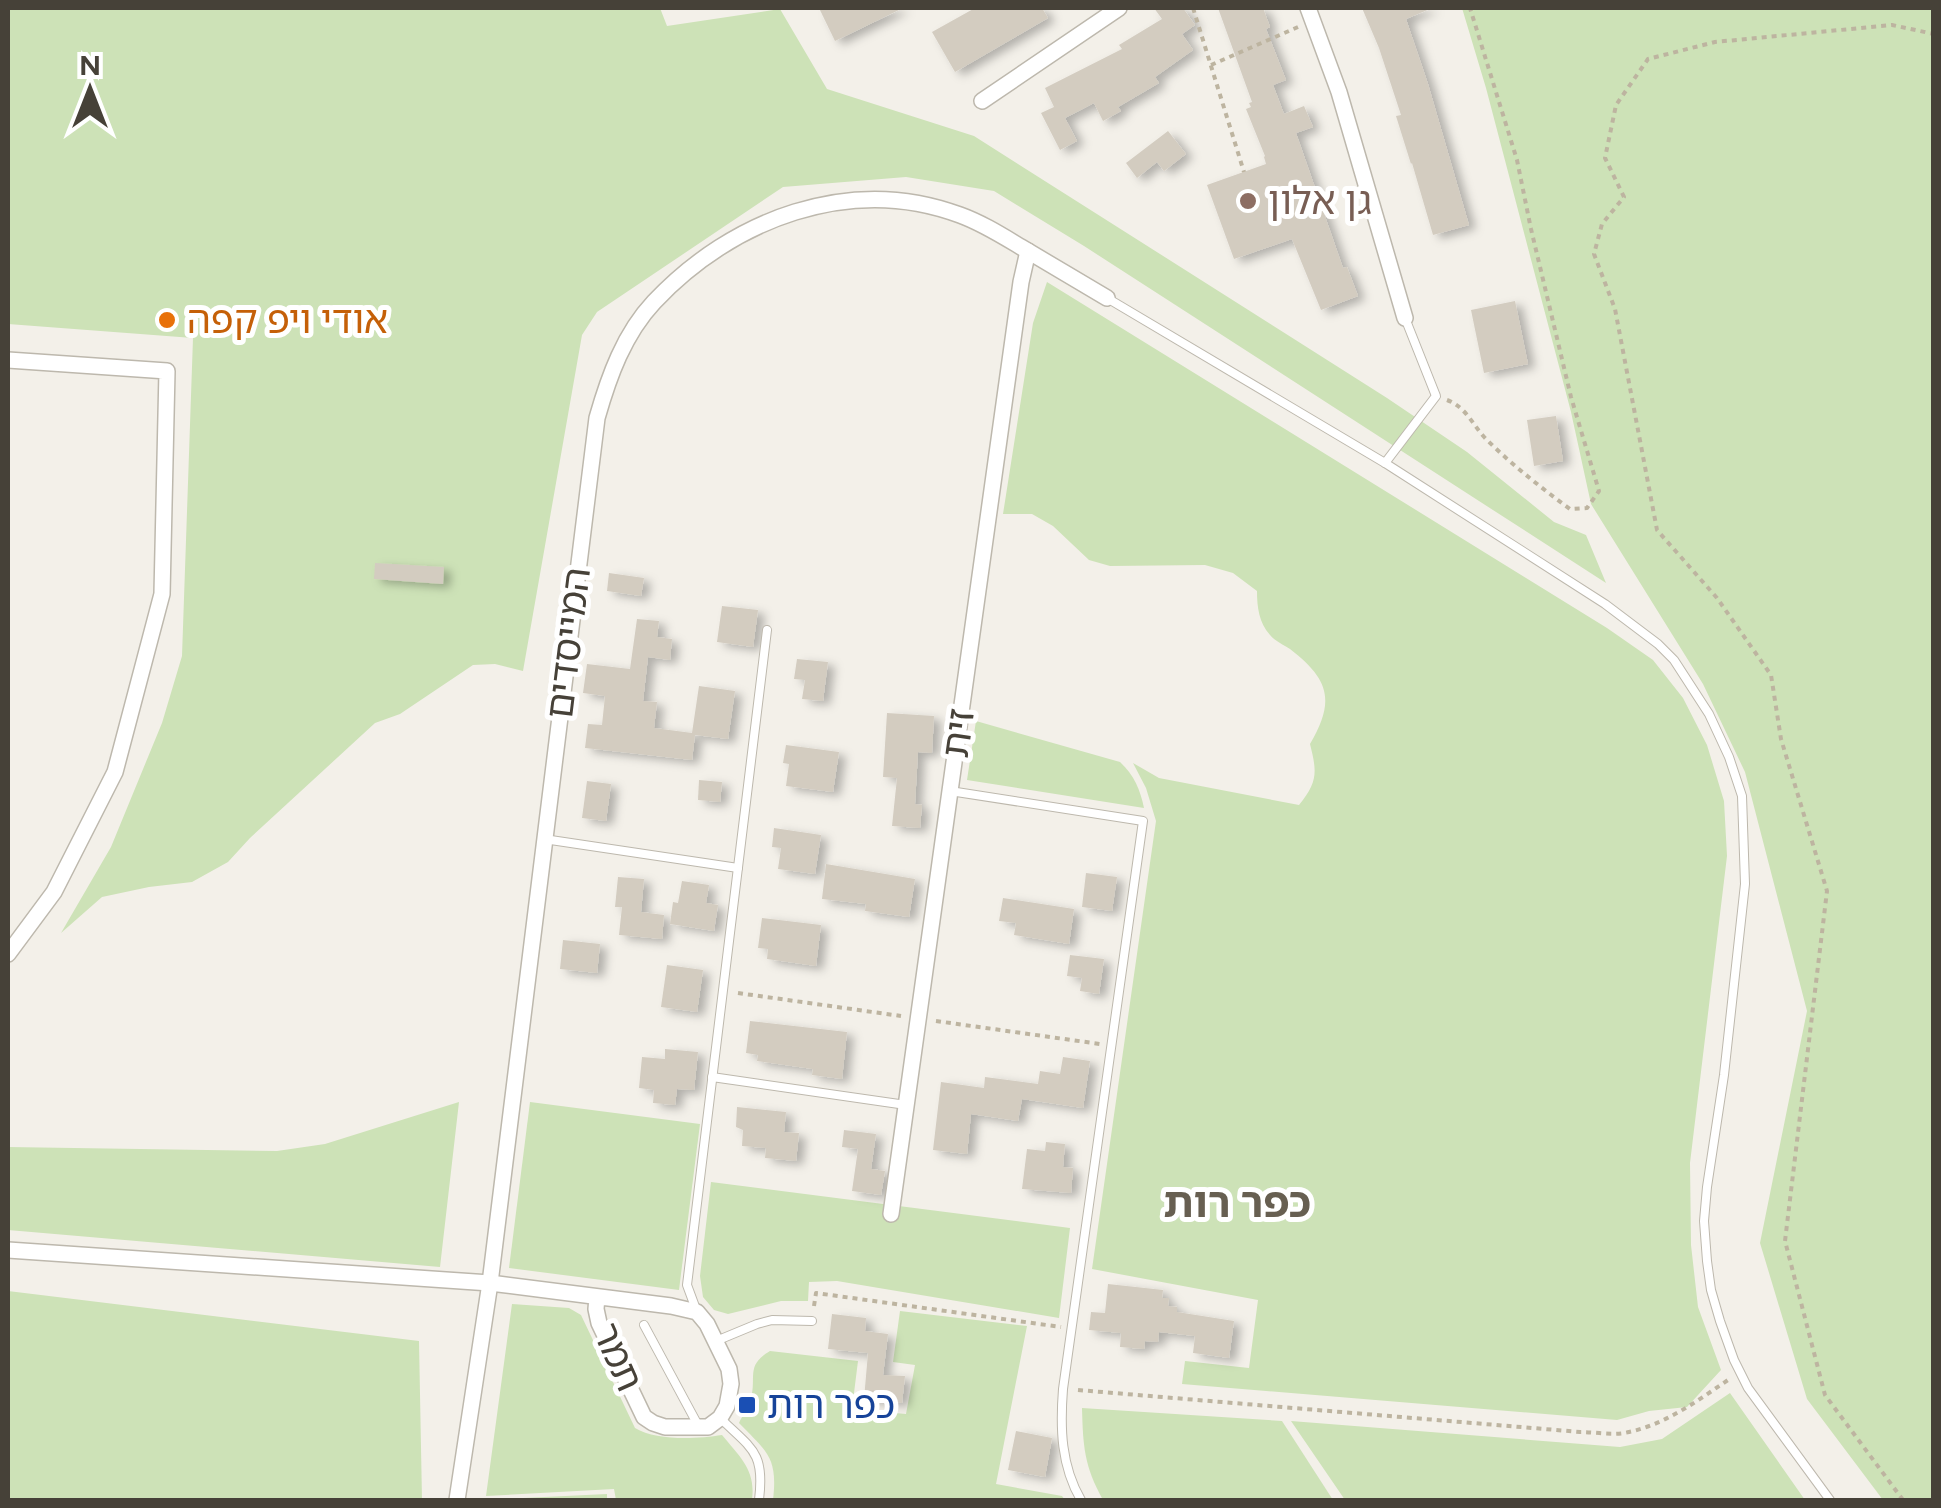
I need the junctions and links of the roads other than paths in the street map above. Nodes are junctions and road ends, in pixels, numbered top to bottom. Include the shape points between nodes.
1 (1119, 8) edge
2 (1310, 14) edge
3 (982, 100) dead end
4 (1028, 251) junction
5 (1107, 298) joint
6 (1404, 318) joint
7 (8, 360) edge
8 (1385, 463) junction
9 (767, 630) dead end
10 (950, 790) junction
11 (544, 839) junction
12 (738, 868) junction
13 (8, 954) edge
14 (712, 1077) junction
15 (906, 1105) junction
16 (891, 1214) dead end
17 (8, 1250) edge
18 (490, 1284) junction
19 (598, 1297) junction
20 (697, 1312) junction
21 (812, 1321) road end
22 (644, 1324) dead end
23 (716, 1341) junction
24 (720, 1418) junction
25 (699, 1427) junction
26 (458, 1500) edge
27 (759, 1500) edge
28 (1081, 1500) edge
29 (1830, 1500) edge

1 - 3 street
2 - 6 street
4 - 5 street, המייסדים
4 - 10 street, זית
4 - 11 street, המייסדים via 958,214 861,199 802,209 745,230 653,303 611,371 597,418
5 - 8 lane
6 - 8 lane via 1436,396
7 - 13 street via 167,371 162,594 114,772 54,892
8 - 29 lane via 1658,644 1692,686 1729,757 1742,796 1745,884 1704,1221 1706,1260 1720,1321 1748,1388
9 - 12 lane
10 - 15 street, זית
10 - 28 lane via 1144,822 1063,1389 1065,1458
11 - 12 lane
11 - 18 street, המייסדים
12 - 14 lane
14 - 15 lane
14 - 20 lane via 687,1285
15 - 16 street, זית
17 - 18 street, תמר
18 - 19 street, תמר
18 - 26 street, המייסדים
19 - 20 street, תמר
19 - 25 street, תמר via 599,1323 644,1417 665,1427
20 - 23 street
21 - 23 lane via 772,1320
22 - 25 lane
23 - 24 street via 731,1384
24 - 25 street
24 - 27 lane via 758,1456

